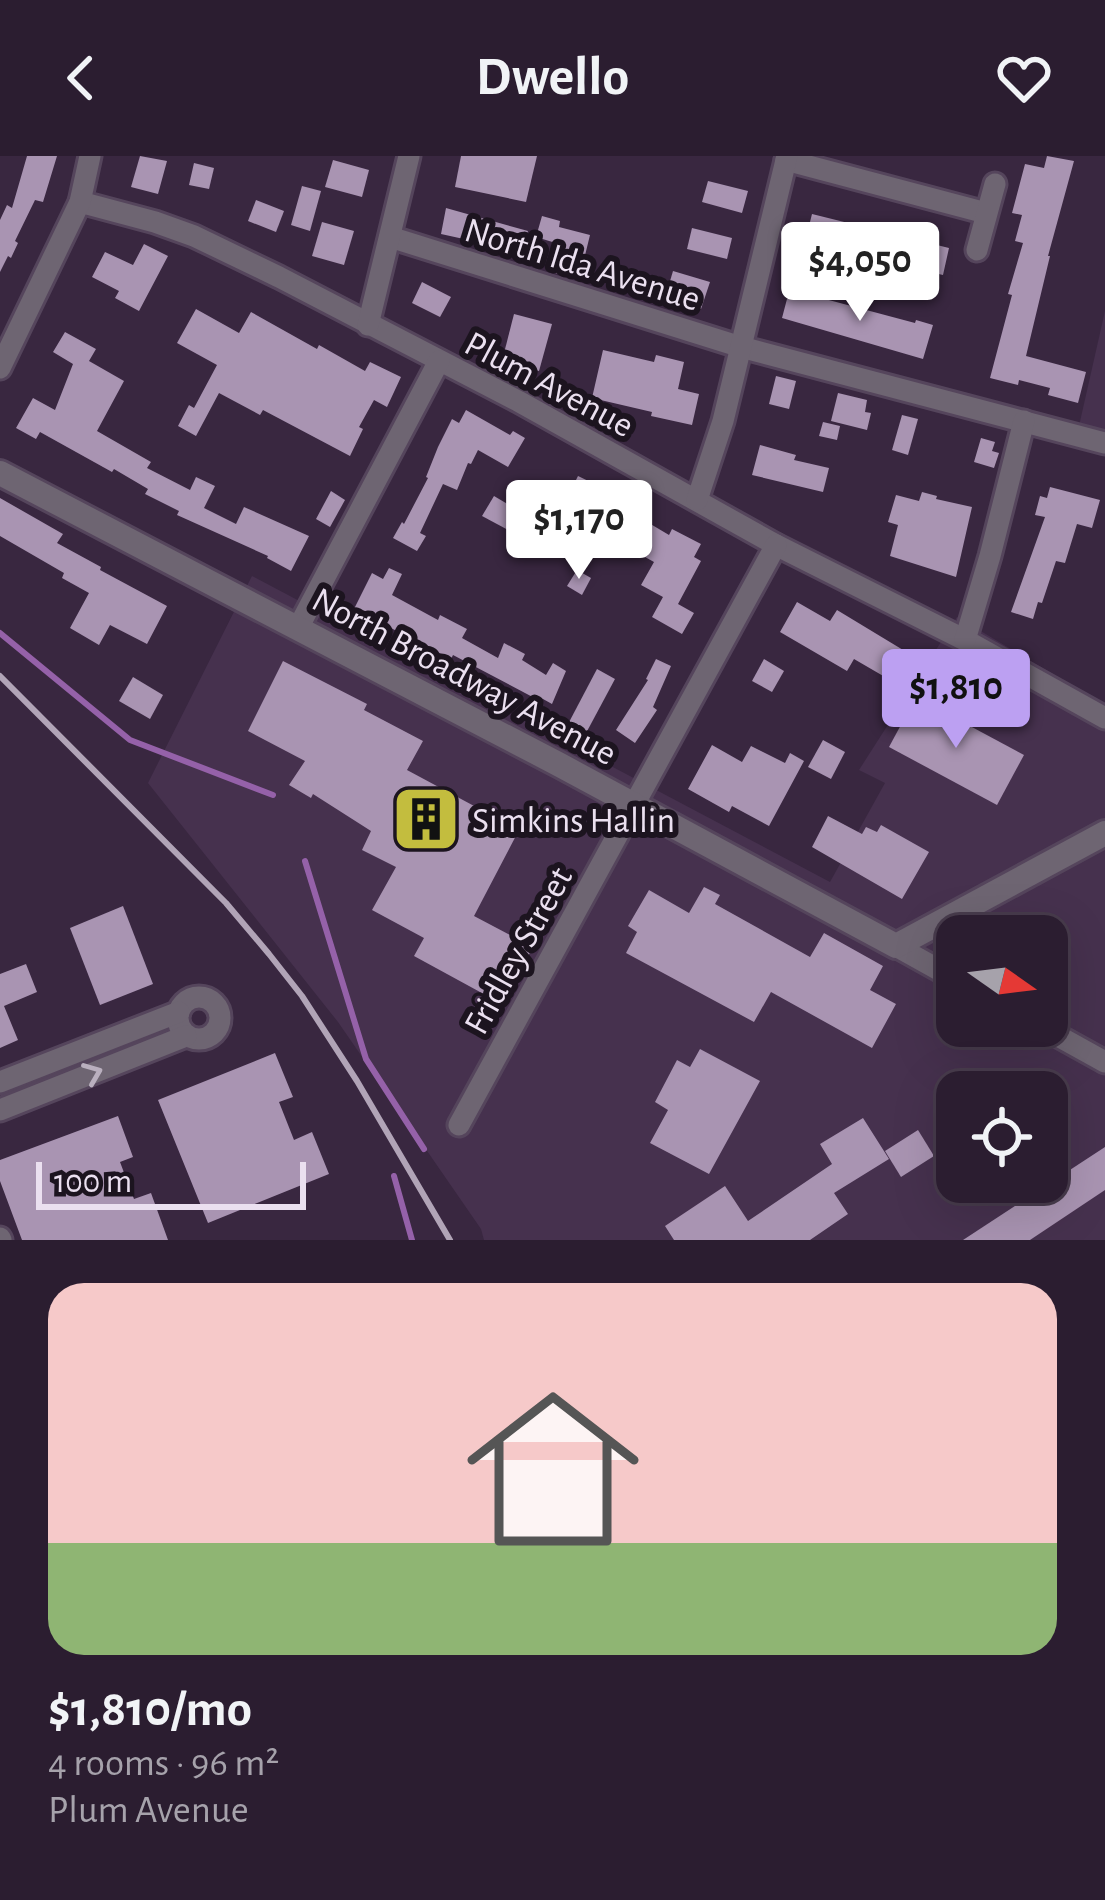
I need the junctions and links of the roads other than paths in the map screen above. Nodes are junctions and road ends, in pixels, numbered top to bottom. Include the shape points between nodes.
1 (90, 156) edge
2 (409, 156) edge
3 (787, 158) edge
4 (994, 184) dead end
5 (80, 202) junction
6 (986, 213) junction
7 (390, 236) junction
8 (977, 250) dead end
9 (368, 325) junction
10 (742, 347) junction
11 (439, 361) junction
12 (0, 368) edge
13 (1024, 421) junction
14 (1105, 443) edge
15 (0, 472) edge
16 (697, 500) junction
17 (776, 545) junction
18 (298, 628) junction
19 (965, 640) junction
20 (1105, 718) edge
21 (634, 806) junction
22 (1105, 833) edge
23 (896, 946) junction
24 (936, 968) edge
25 (179, 1012) junction
26 (186, 1036) junction
27 (1068, 1042) edge
28 (1105, 1062) edge
29 (0, 1082) edge
30 (0, 1110) edge
31 (459, 1125) dead end

1 - 5 street
2 - 7 street
3 - 6 street
3 - 10 street
4 - 6 street
5 - 9 street, Plum Avenue via 194,236
5 - 12 street
6 - 8 street
7 - 9 street
7 - 10 street, North Ida Avenue
9 - 11 street, Plum Avenue
10 - 13 street, North Ida Avenue
10 - 16 street
11 - 16 street, Plum Avenue
11 - 18 street
13 - 14 street, North Ida Avenue
13 - 19 street
15 - 18 street, North Broadway Avenue
16 - 17 street, Plum Avenue
17 - 19 street, Plum Avenue
17 - 21 street, Fridley Street
18 - 21 street, North Broadway Avenue
19 - 20 street, Plum Avenue
21 - 23 street, North Broadway Avenue
21 - 31 street, Fridley Street
22 - 23 street
23 - 24 street, North Broadway Avenue
25 - 26 street
25 - 26 street via 199,997 220,1014 213,1034
25 - 29 street
30 -> 26 street
27 - 28 street

